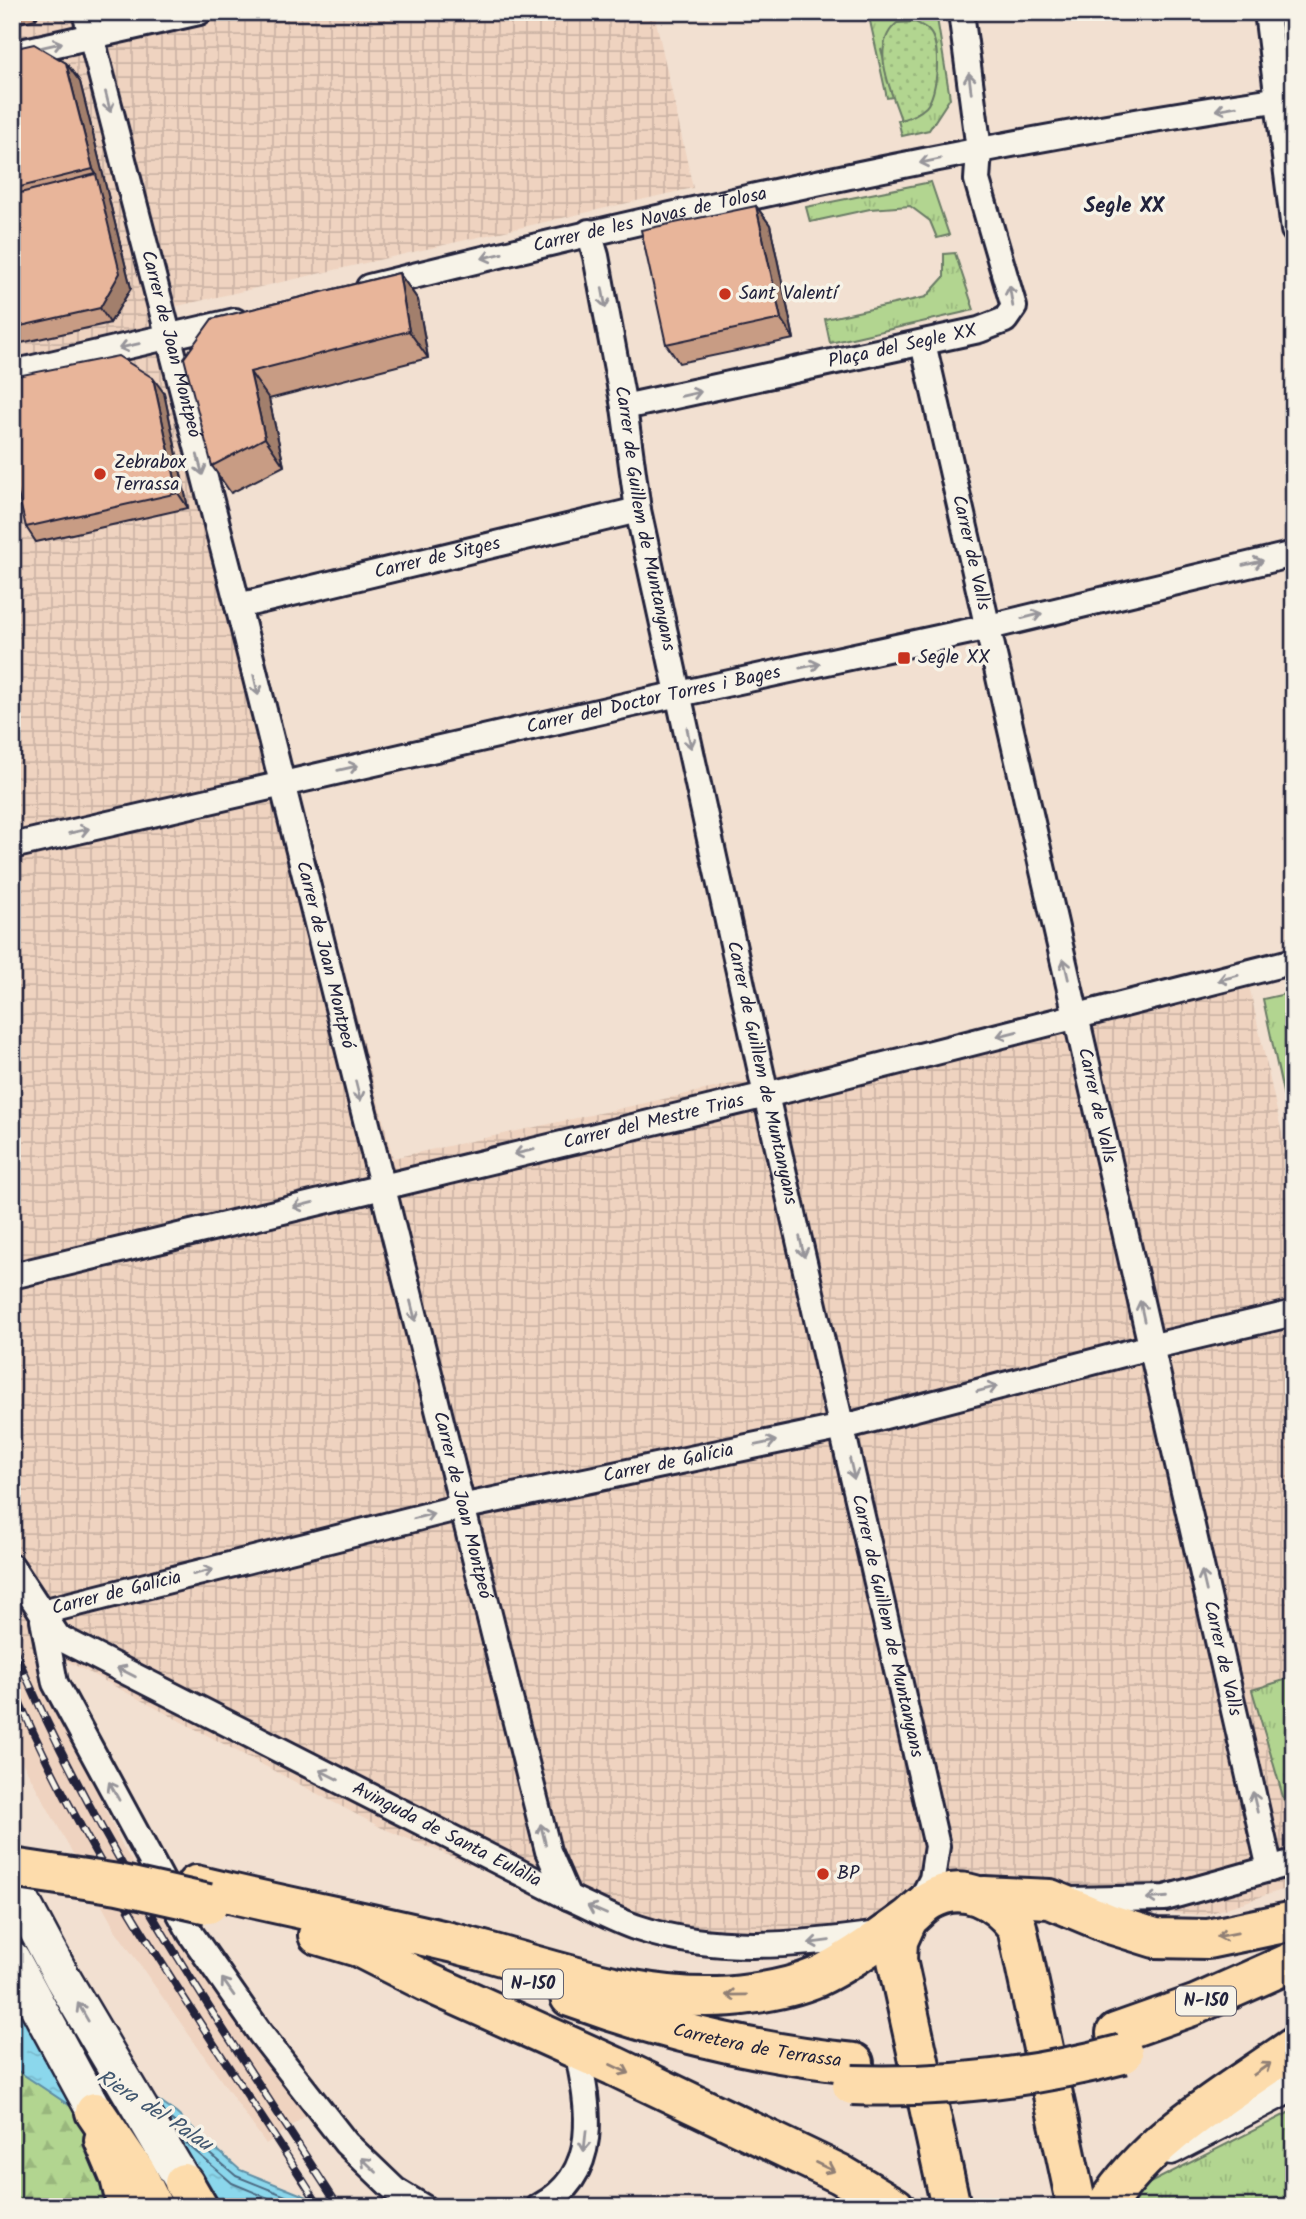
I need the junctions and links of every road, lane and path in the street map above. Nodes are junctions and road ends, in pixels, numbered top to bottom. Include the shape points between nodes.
1 (199, 12) edge
2 (961, 12) edge
3 (1268, 12) edge
4 (88, 24) edge
5 (12, 54) edge
6 (1287, 98) edge
7 (979, 150) junction
8 (1294, 230) edge
9 (589, 232) junction
10 (341, 294) edge
11 (261, 314) edge
12 (167, 338) junction
13 (922, 343) junction
14 (12, 373) edge
15 (624, 407) junction
16 (638, 510) junction
17 (1294, 554) edge
18 (238, 606) junction
19 (989, 626) junction
20 (680, 694) junction
21 (282, 786) junction
22 (12, 846) edge
23 (1294, 961) edge
24 (1077, 1017) junction
25 (766, 1095) junction
26 (382, 1186) junction
27 (12, 1276) edge
28 (1294, 1313) edge
29 (1150, 1347) junction
30 (843, 1427) junction
31 (461, 1507) junction
32 (12, 1567) edge
33 (42, 1612) junction
34 (12, 1853) edge
35 (1282, 1865) edge
36 (12, 1868) edge
37 (12, 1883) edge
38 (202, 1895) junction
39 (984, 1896) junction
40 (568, 1897) junction
41 (1050, 1899) junction
42 (309, 1913) junction
43 (904, 1921) junction
44 (1294, 1921) edge
45 (358, 1947) junction
46 (12, 1959) edge
47 (1294, 1961) edge
48 (1294, 1986) edge
49 (1119, 2043) junction
50 (1294, 2046) edge
51 (577, 2050) junction
52 (853, 2074) junction
53 (1294, 2085) edge
54 (95, 2112) junction
55 (1131, 2170) junction
56 (190, 2199) edge
57 (127, 2207) edge
58 (153, 2207) edge
59 (423, 2207) edge
60 (539, 2207) edge
61 (895, 2207) edge
62 (951, 2207) edge
63 (1077, 2207) edge
64 (1105, 2207) edge

1 - 4 street
7 -> 2 street
3 - 6 street
5 -> 4 street
4 -> 12 street, Carrer de Joan Montpeó
6 -> 7 street, Carrer de les Navas de Tolosa
6 - 8 street
7 -> 9 street, Carrer de les Navas de Tolosa
13 -> 7 street, Plaça del Segle XX via 1005,320 1014,307 976,180
9 -> 10 street, Carrer de les Navas de Tolosa
9 -> 15 street, Carrer de Guillem de Muntanyans
11 - 12 street
12 -> 14 street
12 -> 18 street, Carrer de Joan Montpeó
15 -> 13 street, Plaça del Segle XX
13 - 19 street, Carrer de Valls
15 - 16 street, Carrer de Guillem de Muntanyans
16 - 18 street, Carrer de Sitges
16 - 20 street, Carrer de Guillem de Muntanyans
19 -> 17 street, Carrer del Doctor Torres i Bages
18 -> 21 street, Carrer de Joan Montpeó
20 -> 19 street, Carrer del Doctor Torres i Bages
24 -> 19 street, Carrer de Valls
21 -> 20 street, Carrer del Doctor Torres i Bages
20 -> 25 street, Carrer de Guillem de Muntanyans
22 -> 21 street, Carrer del Doctor Torres i Bages
21 -> 26 street, Carrer de Joan Montpeó
23 -> 24 street, Carrer del Mestre Trias
24 -> 25 street, Carrer del Mestre Trias
29 -> 24 street, Carrer de Valls
25 -> 26 street, Carrer del Mestre Trias
25 -> 30 street, Carrer de Guillem de Muntanyans
26 -> 27 street, Carrer del Mestre Trias
26 -> 31 street, Carrer de Joan Montpeó
28 - 29 street, Carrer de Galícia
30 -> 29 street, Carrer de Galícia
35 -> 29 street, Carrer de Valls
31 -> 30 street, Carrer de Galícia
30 -> 43 street, Carrer de Guillem de Muntanyans via 937,1846 932,1879
33 -> 31 street, Carrer de Galícia
40 -> 31 street, Carrer de Joan Montpeó via 548,1850
32 - 33 street, Avinguda de Santa Eulàlia
40 -> 33 street, Avinguda de Santa Eulàlia via 58,1637
59 -> 33 street via 395,2190 346,2143 260,2033 191,1934 55,1683
34 - 38 main road, N-150
35 -> 41 street via 1166,1898
36 - 38 main road, N-150, bridge
56 -> 37 main road
38 - 42 main road, N-150
38 - 45 main road, N-150
39 - 41 main road
39 - 43 main road via 954,1892 932,1899
39 - 63 main road via 1017,1927
43 -> 40 street, Avinguda de Santa Eulàlia via 803,1945 723,1945 639,1928
44 -> 41 main road via 1209,1938 1155,1938
43 -> 42 main road via 817,1977 791,1986 748,1994 685,1996 629,1989 461,1945
42 - 52 main road, Carretera de Terrassa / N-150 via 676,2033
43 - 62 main road via 897,1960
45 - 51 main road
45 - 52 main road, Carretera de Terrassa / N-150 via 729,2069 778,2078
46 - 54 main road
47 - 49 main road, Carretera de Terrassa / N-150
48 - 49 main road, Carretera de Terrassa / N-150 via 1204,2026
49 - 52 main road, Carretera de Terrassa / N-150, bridge via 1011,2079 940,2085
55 -> 50 main road via 1161,2141
51 -> 60 street via 589,2106 583,2163 556,2198
51 -> 61 main road via 840,2174
53 - 55 street
54 - 57 main road
54 - 58 main road via 137,2174
55 - 64 main road

